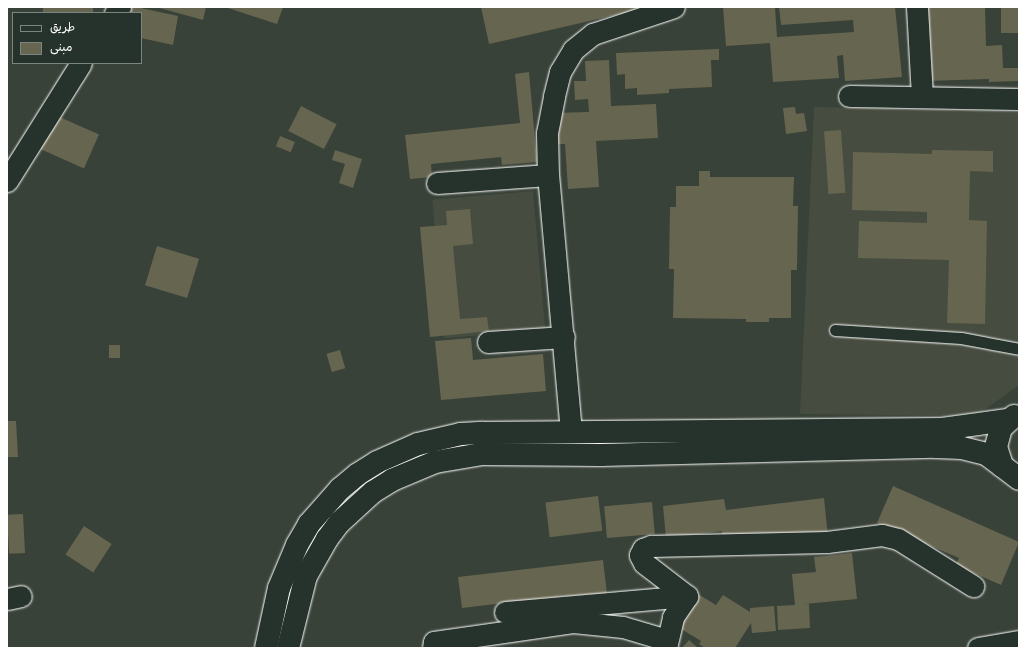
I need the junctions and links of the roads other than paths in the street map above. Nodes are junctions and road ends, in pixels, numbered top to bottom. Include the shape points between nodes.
1 (674, 7) edge
2 (917, 7) edge
3 (80, 64) edge
4 (850, 96) dead end
5 (922, 97) junction
6 (1019, 99) edge
7 (548, 175) junction
8 (7, 181) edge
9 (437, 183) dead end
10 (835, 330) dead end
11 (564, 337) junction
12 (488, 342) dead end
13 (1019, 349) edge
14 (1015, 415) edge
15 (571, 432) junction
16 (600, 432) junction
17 (601, 455) junction
18 (1002, 466) junction
19 (1019, 479) edge
20 (973, 586) dead end
21 (687, 596) junction
22 (505, 612) dead end
23 (1019, 641) edge
24 (667, 644) edge
25 (266, 648) edge
26 (288, 648) edge
27 (433, 648) edge
28 (978, 648) edge

1 - 7 street via 593,34 573,50 560,72 554,96 548,133
2 - 5 street
3 - 8 street
4 - 5 street
5 - 6 street
7 - 9 street
7 - 11 street
10 - 13 lane via 961,338
11 - 12 street
11 - 15 street
14 - 16 main road via 942,429
14 - 18 main road via 997,437 997,457
15 - 16 main road
15 - 25 main road via 476,434 439,438 397,452 358,474 324,506 297,544 279,588
16 - 17 main road
17 - 18 main road via 936,447 962,448 986,454
17 - 26 main road via 482,454 458,457 413,469 392,480 354,507 320,551 300,596
18 - 19 main road
20 - 21 street via 898,539 882,535 827,542 651,546 643,549 640,555 644,563
21 - 22 street
21 - 24 street via 673,617
23 - 28 street
24 - 27 street via 623,627 573,622 434,642

